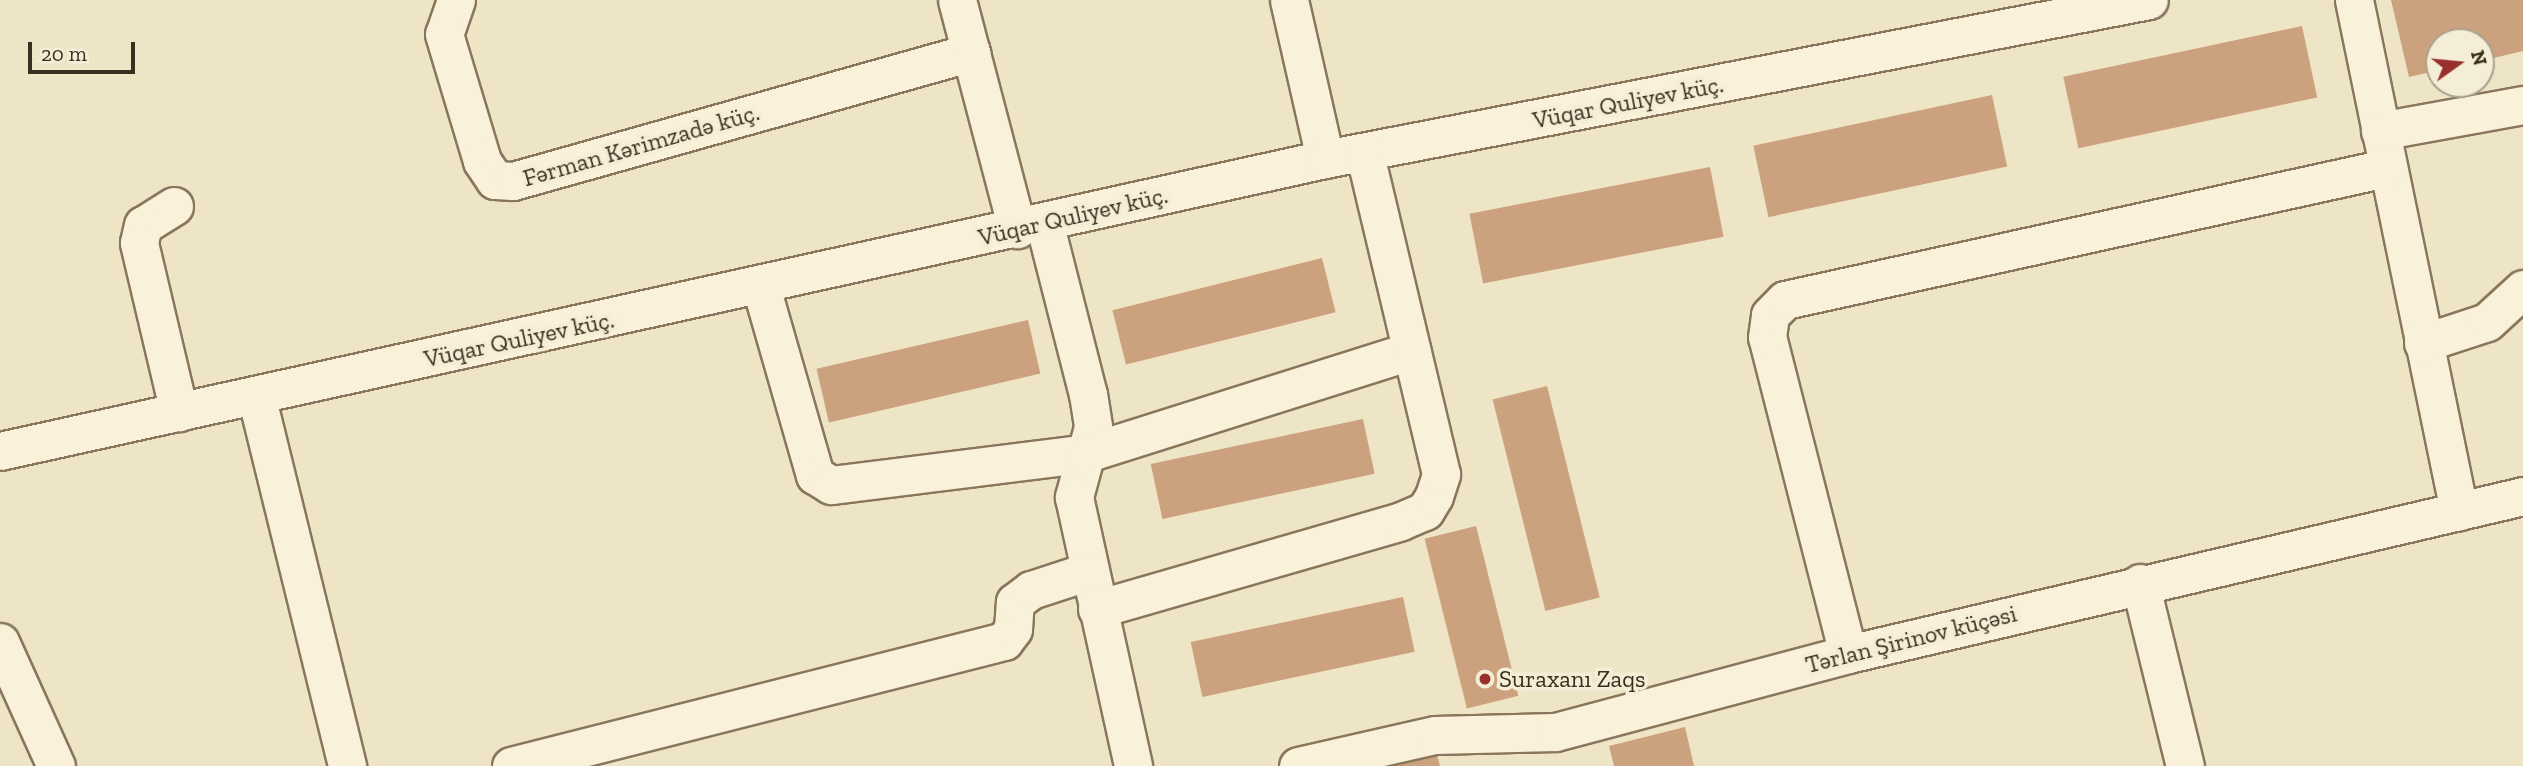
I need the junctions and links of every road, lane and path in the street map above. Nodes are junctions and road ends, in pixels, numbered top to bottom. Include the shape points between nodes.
1 (456, 0) edge
2 (957, 0) edge
3 (1289, 0) edge
4 (2149, 0) edge
5 (2354, 0) edge
6 (971, 52) junction
7 (2523, 105) edge
8 (2380, 131) junction
9 (1364, 152) junction
10 (1325, 159) junction
11 (2386, 167) junction
12 (174, 205) dead end
13 (1031, 226) junction
14 (761, 288) junction
15 (2523, 289) edge
16 (2423, 343) junction
17 (1411, 351) junction
18 (256, 395) junction
19 (179, 412) junction
20 (0, 451) edge
21 (1087, 453) junction
22 (2523, 496) edge
23 (2459, 511) junction
24 (1088, 570) junction
25 (2140, 583) junction
26 (1097, 609) junction
27 (0, 642) edge
28 (1848, 654) junction
29 (1512, 752) edge
30 (57, 766) edge
31 (348, 766) edge
32 (511, 766) edge
33 (1133, 766) edge
34 (1298, 766) edge
35 (2185, 766) edge

1 - 6 street, Fərman Kərimzadə küç. via 444,34 482,161 495,180 513,181
2 - 6 street
3 - 10 street
4 - 9 street, Vüqar Quliyev küç.
5 - 8 street
6 - 13 street
7 - 8 street
8 - 11 street
9 - 10 street, Vüqar Quliyev küç.
9 - 17 street
10 - 13 street, Vüqar Quliyev küç.
11 - 16 street
11 - 28 street via 1785,300 1770,314 1767,337
12 - 19 street via 143,225 139,243
13 - 14 street, Vüqar Quliyev küç.
13 - 21 street via 1088,394 1093,427
14 - 18 street, Vüqar Quliyev küç.
14 - 21 street via 815,475 831,485
15 - 16 street via 2487,321
16 - 23 street
17 - 21 street
17 - 26 street via 1441,474 1424,511
18 - 19 street, Vüqar Quliyev küç.
18 - 31 street
19 - 20 street, Vüqar Quliyev küç.
21 - 24 street via 1074,497
22 - 23 street, Tərlan Şirinov küçəsi
23 - 25 street, Tərlan Şirinov küçəsi
24 - 26 street
24 - 32 street via 1031,590 1015,602 1013,629 1004,641
25 - 28 street, Tərlan Şirinov küçəsi
25 - 35 street
26 - 33 street
27 - 30 street
28 - 29 street, Tərlan Şirinov küçəsi via 1555,732
29 - 34 street, Tərlan Şirinov küçəsi via 1434,735

